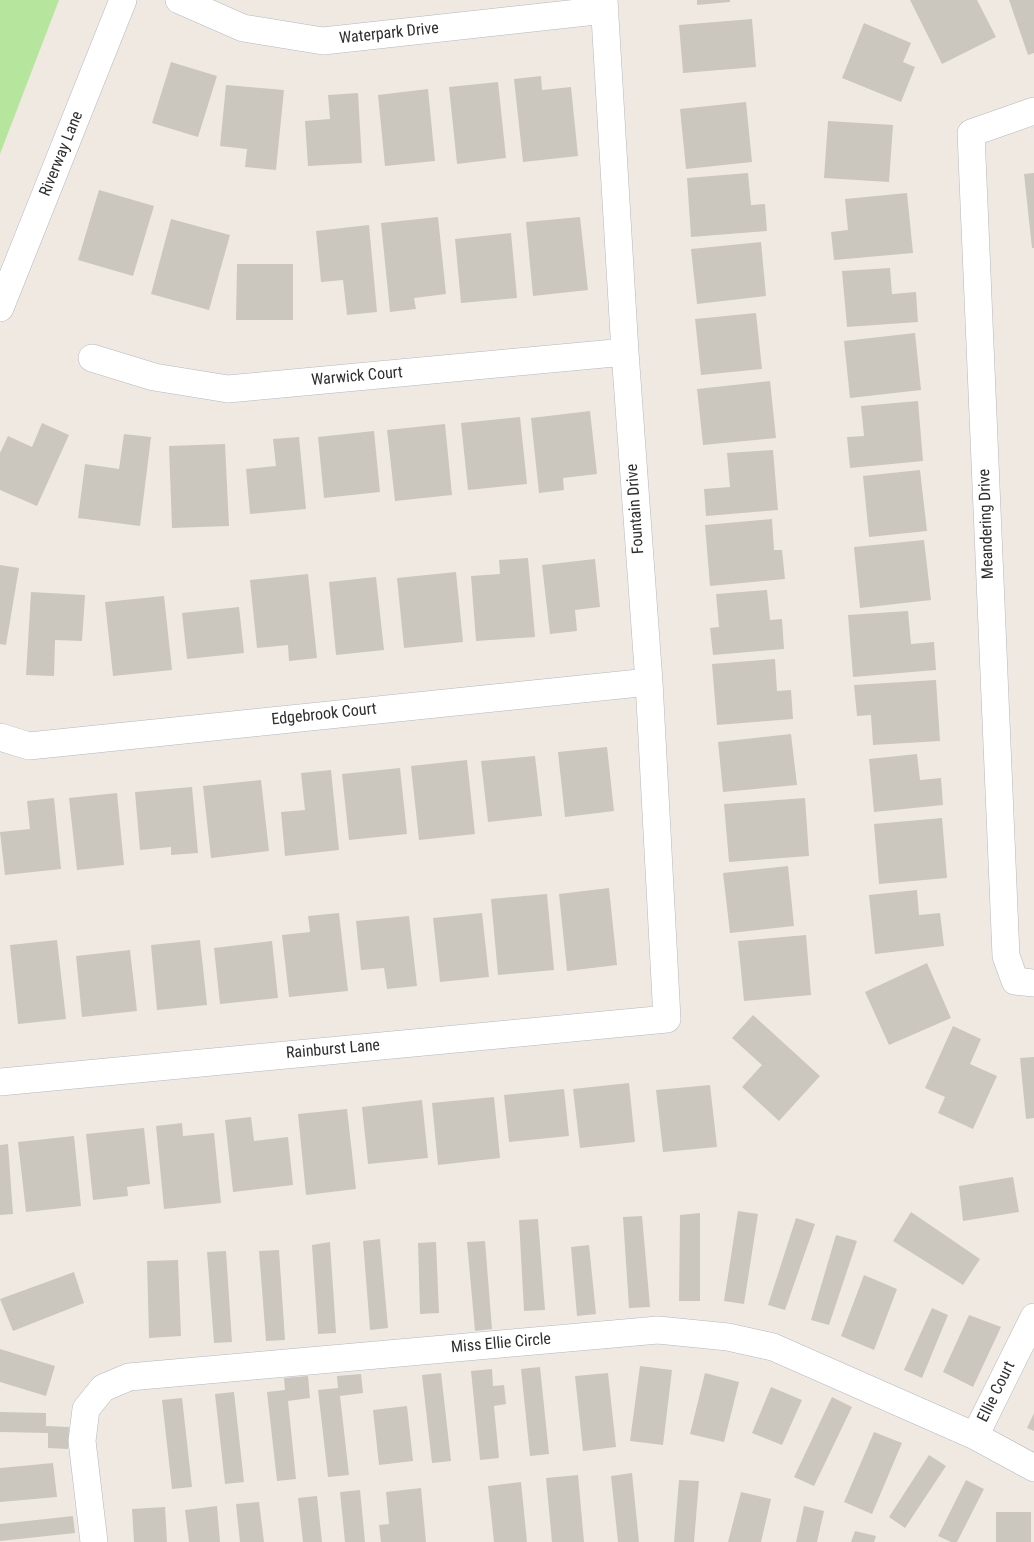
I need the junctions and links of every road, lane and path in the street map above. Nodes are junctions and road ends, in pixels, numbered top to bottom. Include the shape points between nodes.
1 (123, 0) edge
2 (179, 0) edge
3 (604, 5) edge
4 (1034, 111) edge
5 (0, 308) edge
6 (625, 352) junction
7 (92, 358) dead end
8 (649, 682) junction
9 (0, 737) edge
10 (1024, 982) edge
11 (667, 1019) joint
12 (0, 1082) edge
13 (1034, 1317) edge
14 (975, 1436) junction
15 (1034, 1468) edge
16 (94, 1542) edge

1 - 5 street, Riverway Lane
2 - 3 street, Waterpark Drive via 243,28 323,41
3 - 6 street, Fountain Drive
4 - 10 street, Meandering Drive via 971,133 1006,956
6 - 7 street, Warwick Court via 228,389 154,377
6 - 8 street, Fountain Drive
8 - 9 street, Edgebrook Court via 29,746
8 - 11 street, Fountain Drive
11 - 12 street, Rainburst Lane
13 - 14 street, Ellie Court
14 - 15 street, Miss Ellie Circle
14 - 16 street, Miss Ellie Circle via 773,1347 728,1337 658,1330 129,1377 103,1388 86,1409 82,1441

